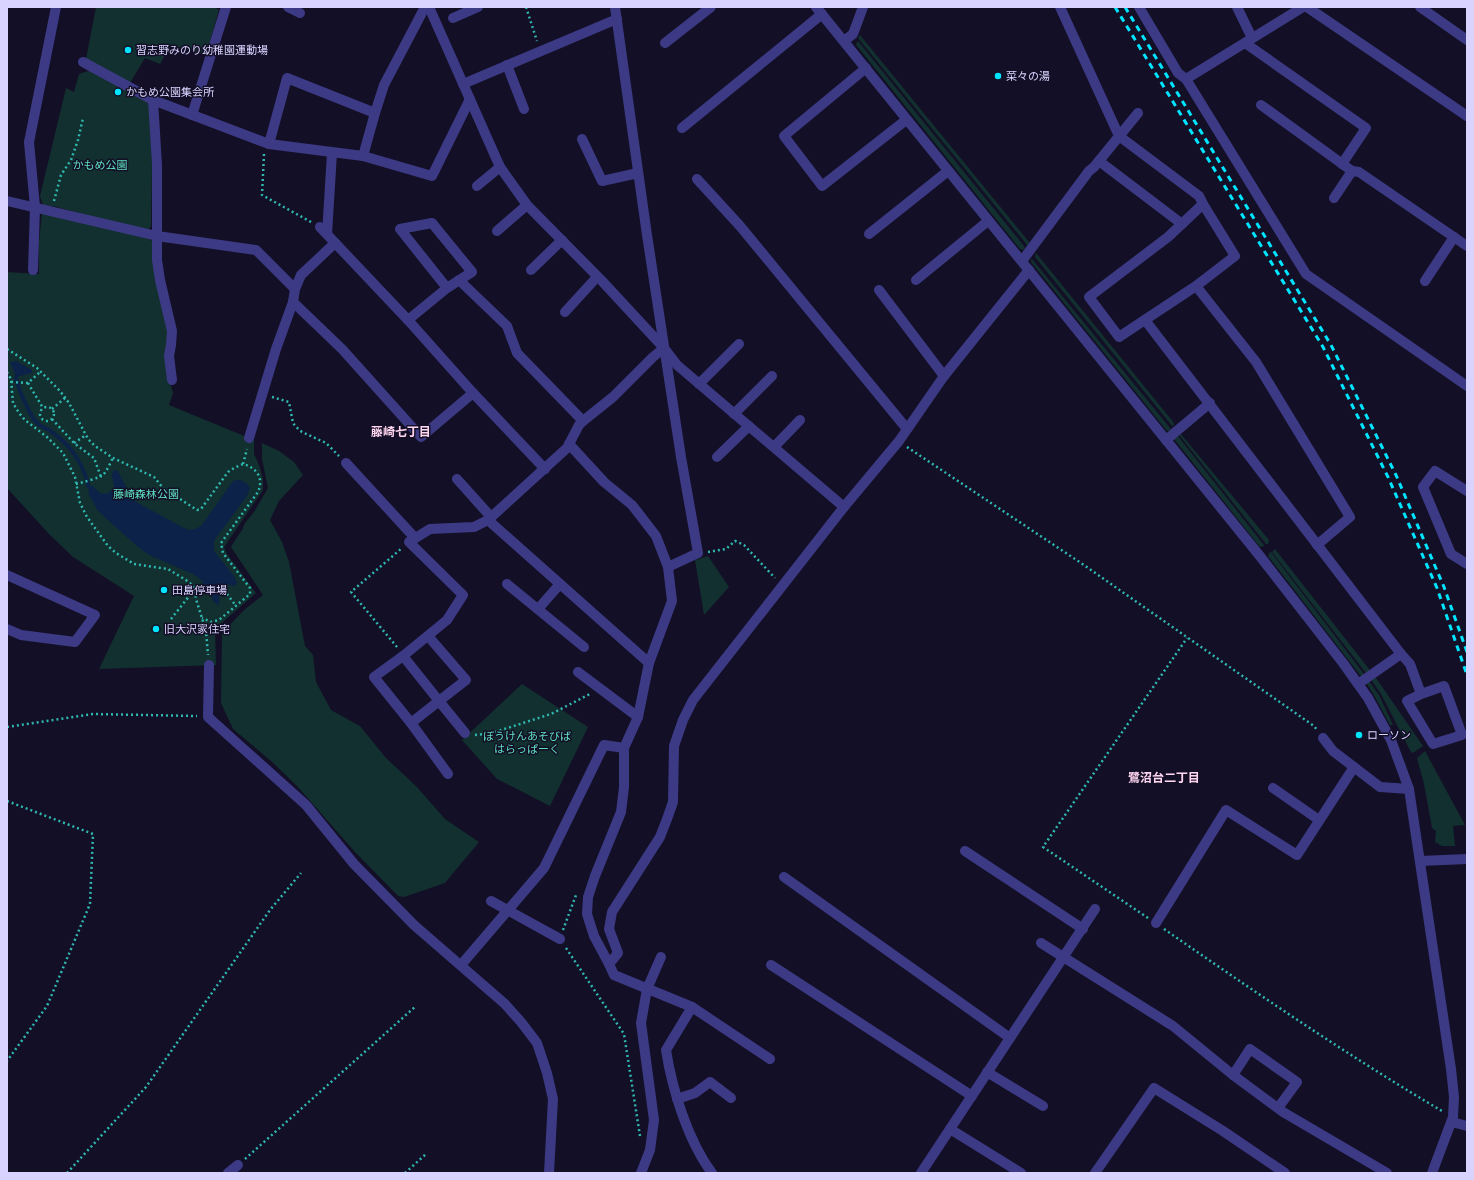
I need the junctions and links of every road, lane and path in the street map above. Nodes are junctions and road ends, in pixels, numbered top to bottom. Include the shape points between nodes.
1 (56, 7) edge
2 (226, 7) edge
3 (288, 7) edge
4 (425, 7) edge
5 (428, 7) edge
6 (478, 7) edge
7 (526, 7) edge
8 (615, 7) edge
9 (711, 7) edge
10 (864, 7) edge
11 (1060, 7) edge
12 (1139, 7) edge
13 (1237, 7) edge
14 (1303, 7) edge
15 (1307, 7) edge
16 (1420, 7) edge
17 (819, 10) edge
18 (300, 13) dead end
19 (453, 18) dead end
20 (617, 19) junction
21 (1467, 40) edge
22 (844, 41) junction
23 (1249, 41) junction
24 (665, 43) dead end
25 (540, 51) junction
26 (83, 62) dead end
27 (507, 65) junction
28 (866, 68) junction
29 (1186, 79) junction
30 (463, 84) junction
31 (153, 100) junction
32 (470, 100) junction
33 (1261, 105) dead end
34 (524, 109) dead end
35 (375, 113) junction
36 (1138, 113) dead end
37 (192, 115) junction
38 (1467, 116) edge
39 (83, 118) dead end
40 (906, 120) junction
41 (682, 128) dead end
42 (1119, 136) junction
43 (582, 139) dead end
44 (267, 143) junction
45 (332, 153) junction
46 (363, 156) junction
47 (1099, 161) junction
48 (1342, 164) junction
49 (500, 168) junction
50 (948, 171) junction
51 (1352, 171) junction
52 (638, 173) junction
53 (697, 178) dead end
54 (477, 186) dead end
55 (1334, 198) dead end
56 (7, 201) edge
57 (1203, 204) junction
58 (527, 205) junction
59 (35, 207) junction
60 (52, 211) junction
61 (988, 220) junction
62 (1182, 224) junction
63 (323, 230) junction
64 (497, 231) dead end
65 (869, 234) dead end
66 (157, 236) junction
67 (1454, 237) junction
68 (562, 240) junction
69 (335, 243) junction
70 (1467, 246) edge
71 (1022, 261) junction
72 (33, 270) dead end
73 (531, 270) dead end
74 (1029, 270) junction
75 (597, 277) junction
76 (459, 280) junction
77 (916, 280) dead end
78 (1425, 281) dead end
79 (1196, 286) junction
80 (447, 288) junction
81 (295, 289) junction
82 (879, 290) dead end
83 (293, 302) junction
84 (565, 312) dead end
85 (408, 320) junction
86 (1145, 320) junction
87 (739, 344) dead end
88 (664, 348) junction
89 (7, 349) edge
90 (7, 372) edge
91 (40, 372) junction
92 (772, 376) dead end
93 (944, 376) junction
94 (172, 380) dead end
95 (11, 382) junction
96 (28, 383) junction
97 (700, 384) junction
98 (1467, 386) edge
99 (473, 393) junction
100 (262, 395) junction
101 (65, 398) junction
102 (1210, 403) junction
103 (43, 408) junction
104 (52, 409) junction
105 (734, 414) junction
106 (52, 419) junction
107 (800, 420) dead end
108 (583, 421) junction
109 (748, 426) junction
110 (906, 429) junction
111 (86, 435) junction
112 (249, 438) joint
113 (1166, 440) junction
114 (899, 441) junction
115 (74, 443) junction
116 (569, 444) junction
117 (774, 448) junction
118 (717, 457) dead end
119 (113, 458) junction
120 (346, 463) joint
121 (243, 464) junction
122 (544, 469) junction
123 (101, 477) junction
124 (457, 479) dead end
125 (76, 484) junction
126 (1467, 491) edge
127 (844, 508) junction
128 (489, 519) junction
129 (412, 540) junction
130 (1317, 545) junction
131 (698, 553) junction
132 (1467, 564) edge
133 (668, 567) junction
134 (7, 575) edge
135 (507, 584) dead end
136 (560, 584) junction
137 (782, 587) junction
138 (195, 589) junction
139 (227, 594) dead end
140 (236, 606) junction
141 (538, 609) junction
142 (202, 618) junction
143 (171, 619) dead end
144 (7, 630) edge
145 (428, 636) junction
146 (1187, 638) junction
147 (584, 647) dead end
148 (1401, 654) junction
149 (404, 656) junction
150 (649, 663) junction
151 (209, 665) joint
152 (578, 672) dead end
153 (1358, 684) junction
154 (600, 689) junction
155 (1421, 694) junction
156 (439, 701) junction
157 (208, 717) junction
158 (638, 717) junction
159 (411, 723) junction
160 (7, 727) edge
161 (466, 733) joint
162 (1323, 738) joint
163 (624, 748) junction
164 (1354, 767) junction
165 (448, 774) dead end
166 (1273, 788) dead end
167 (1409, 788) junction
168 (7, 801) edge
169 (1319, 820) junction
170 (965, 851) dead end
171 (1467, 860) edge
172 (1420, 861) junction
173 (301, 873) dead end
174 (784, 877) dead end
175 (492, 901) dead end
176 (1095, 909) dead end
177 (508, 911) junction
178 (1156, 923) junction
179 (1083, 929) junction
180 (560, 939) dead end
181 (1041, 943) dead end
182 (661, 957) dead end
183 (1063, 957) junction
184 (609, 964) junction
185 (771, 964) dead end
186 (460, 965) junction
187 (647, 989) junction
188 (416, 1006) dead end
189 (692, 1007) junction
190 (1010, 1038) junction
191 (770, 1059) dead end
192 (7, 1061) edge
193 (987, 1072) junction
194 (1233, 1074) junction
195 (972, 1096) junction
196 (731, 1098) dead end
197 (677, 1099) junction
198 (1043, 1106) dead end
199 (1278, 1108) junction
200 (1453, 1120) junction
201 (1467, 1126) edge
202 (950, 1129) junction
203 (426, 1154) dead end
204 (238, 1165) joint
205 (67, 1173) edge
206 (228, 1173) edge
207 (405, 1173) edge
208 (549, 1173) edge
209 (641, 1173) edge
210 (712, 1173) edge
211 (920, 1173) edge
212 (1021, 1173) edge
213 (1096, 1173) edge
214 (1285, 1173) edge
215 (1387, 1173) edge
216 (1432, 1173) edge

1 - 59 street via 29,142
2 - 37 street
3 - 18 street
4 - 35 street via 384,85
5 - 30 street
6 - 19 street
7 - 25 path
8 - 20 street
9 - 24 street
10 - 22 street via 853,34
11 - 42 street
12 - 29 street via 1178,74
13 - 23 street
14 - 23 street
15 - 38 street
16 - 21 street
17 - 22 street
17 - 41 street
20 - 25 street
20 - 52 street
22 - 28 street
23 - 29 street
23 - 48 street via 1366,128
25 - 27 street
26 - 31 street
27 - 30 street
27 - 34 street
28 - 40 street
28 - 40 street via 784,136 822,186
29 - 98 street via 1306,274
30 - 32 street
31 - 37 street
31 - 66 street via 157,165
32 - 46 street via 432,176
32 - 49 street
33 - 48 street
35 - 44 street via 287,78
35 - 46 street
36 - 42 street
37 - 44 street
39 - 60 path via 72,160 61,175
40 - 50 street
42 - 47 street
42 - 57 street via 1199,196
43 - 52 street via 602,181
44 - 45 street
44 - 63 path via 262,195
45 - 46 street
45 - 63 street
47 - 62 street
47 - 71 street
48 - 51 street
49 - 54 street
49 - 58 street
50 - 61 street
50 - 65 street
51 - 55 street
51 - 67 street via 1359,172
52 - 88 street
53 - 110 street via 740,226
56 - 59 street
57 - 62 street
57 - 79 street via 1235,256
58 - 64 street
58 - 68 street
59 - 60 street
59 - 72 street
60 - 66 street
61 - 71 street
61 - 77 street
62 - 86 street via 1089,297 1119,337
63 - 69 street
66 - 81 street via 256,250
66 - 94 street via 160,280 172,331 169,356
67 - 70 street
67 - 78 street
68 - 73 street
68 - 75 street
69 - 81 street via 301,275
69 - 85 street
71 - 74 street
74 - 93 street
74 - 113 street
75 - 84 street
75 - 88 street
76 - 80 street
76 - 80 street via 472,272 432,223 400,229
76 - 108 street via 506,326 517,353
79 - 86 street
79 - 130 street via 1256,362 1350,517
80 - 85 street
81 - 83 street
82 - 93 street
83 - 99 street via 342,349 421,437
83 - 100 street
85 - 99 street
86 - 102 street
87 - 97 street
88 - 97 street via 677,365
88 - 108 street via 613,397
88 - 131 street
89 - 91 path
90 - 95 path
91 - 96 path
91 - 101 path
92 - 105 street
93 - 110 street
95 - 96 path
95 - 125 path via 14,403 19,413 63,453
96 - 103 path
97 - 105 street
99 - 122 street
100 - 112 street
100 - 120 path via 289,402 296,427 326,442
101 - 104 path
101 - 111 path
102 - 113 street
102 - 130 street
103 - 104 path
103 - 106 path via 40,412 41,418 48,421
104 - 106 path
105 - 109 street
106 - 115 path
107 - 117 street
108 - 116 street
109 - 117 street
109 - 118 street
110 - 114 street
111 - 115 path
111 - 119 path via 95,446
112 - 121 path
113 - 153 street
114 - 127 street
114 - 146 path via 1081,563
115 - 123 path via 94,458
116 - 122 street
116 - 133 street via 604,482 632,505 656,536
117 - 127 street
119 - 121 path via 154,477 163,488 197,510 201,509 228,472
119 - 123 path
120 - 129 street
121 - 140 path via 255,469 260,477 260,487 221,543 223,553 250,588 250,594
122 - 128 street
123 - 125 path
124 - 128 street
125 - 138 path via 80,503 87,517 116,553 134,564 168,569 189,582
126 - 132 street via 1435,471 1423,487 1451,554
127 - 137 street
128 - 129 street via 474,527 430,529
128 - 136 street
129 - 145 street via 463,595 447,620
129 - 149 path via 351,592
130 - 148 street
131 - 133 street
131 - 137 path via 726,549 735,542 744,545
133 - 150 street via 672,601
134 - 144 street via 95,615 75,642 21,635
135 - 141 street
136 - 141 street
136 - 150 street
137 - 184 street via 693,700 683,720 674,746 673,802 660,837 612,912 608,929 618,953
138 - 142 path
138 - 143 path
139 - 140 path
140 - 142 path via 219,620 211,622
141 - 147 street
142 - 151 path via 206,631
145 - 149 street
145 - 156 street via 466,680
146 - 162 path via 1314,726
146 - 178 path via 1043,847
148 - 153 street
148 - 155 street via 1410,664
149 - 156 street
149 - 159 street via 374,677
150 - 158 street
151 - 157 street
152 - 154 street
153 - 167 street via 1391,740
154 - 158 street
154 - 161 path via 551,714 492,733 471,736
155 - 155 street via 1407,701 1433,744 1462,735 1444,686
156 - 159 street
156 - 161 street
157 - 160 path via 92,714
157 - 186 street via 306,805 354,864 414,925
158 - 163 street
159 - 165 street
162 - 164 street via 1333,751
163 - 177 street via 604,745 544,868
163 - 184 street via 621,812 588,897 587,914 594,936
164 - 167 street via 1380,788
164 - 169 street
166 - 169 street
167 - 172 street
168 - 192 path via 93,834 90,904 47,1006
169 - 178 street via 1297,855 1226,810
170 - 179 street
171 - 172 street
172 - 200 street via 1451,1069
173 - 205 path via 270,910 146,1087
174 - 190 street
175 - 177 street
176 - 179 street
177 - 180 street
177 - 186 street
178 - 200 path via 1220,968
179 - 183 street
181 - 183 street
182 - 187 street
183 - 190 street
183 - 194 street via 1173,1026
184 - 187 street via 614,975
185 - 195 street
186 - 208 street via 505,1004 537,1043 548,1073 553,1099
187 - 189 street
187 - 209 street via 641,1023 654,1120 650,1150
188 - 204 path
189 - 191 street
189 - 197 street via 666,1050
190 - 193 street
193 - 195 street
193 - 198 street
194 - 199 street
194 - 199 street via 1250,1049 1297,1082
195 - 202 street
196 - 197 street via 710,1082 695,1093
197 - 210 street via 690,1132
199 - 215 street
200 - 201 street
200 - 216 street
202 - 211 street
202 - 212 street
203 - 207 path
204 - 206 street
213 - 214 street via 1154,1088

